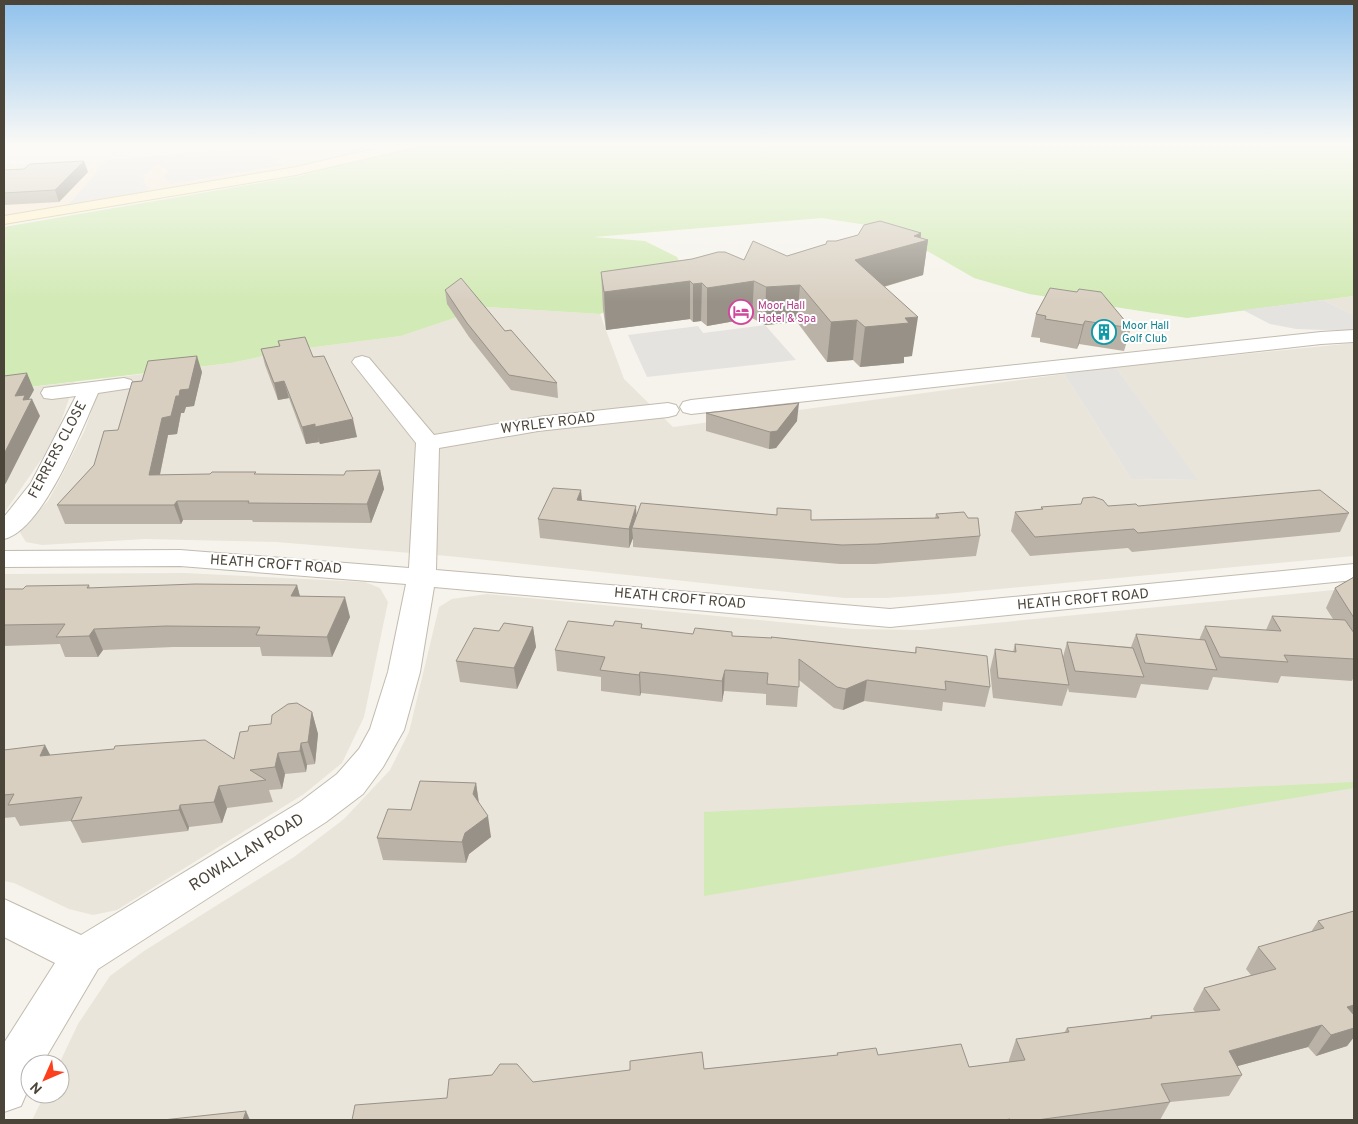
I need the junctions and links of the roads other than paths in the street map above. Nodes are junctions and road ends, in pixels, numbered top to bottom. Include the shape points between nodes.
1 (141, 197) edge
2 (4, 220) edge
3 (1354, 336) edge
4 (362, 362) dead end
5 (124, 384) dead end
6 (90, 388) junction
7 (52, 393) dead end
8 (691, 408) dead end
9 (668, 410) dead end
10 (428, 443) junction
11 (4, 531) edge
12 (4, 559) edge
13 (1354, 572) edge
14 (422, 577) junction
15 (4, 917) edge
16 (83, 956) junction
17 (4, 1089) edge

1 - 2 street
3 - 8 street
4 - 10 street
5 - 6 street, FERRERS CLOSE
6 - 7 street, FERRERS CLOSE
6 - 11 street, FERRERS CLOSE via 39,492
9 - 10 street, WYRLEY ROAD via 538,424
10 - 14 street, ROWALLAN ROAD
12 - 14 street, HEATH CROFT ROAD via 180,558
13 - 14 street, HEATH CROFT ROAD via 890,618
14 - 16 street, ROWALLAN ROAD via 404,672 387,730 371,758 350,784 313,812
15 - 16 street
16 - 17 street, ROWALLAN ROAD

